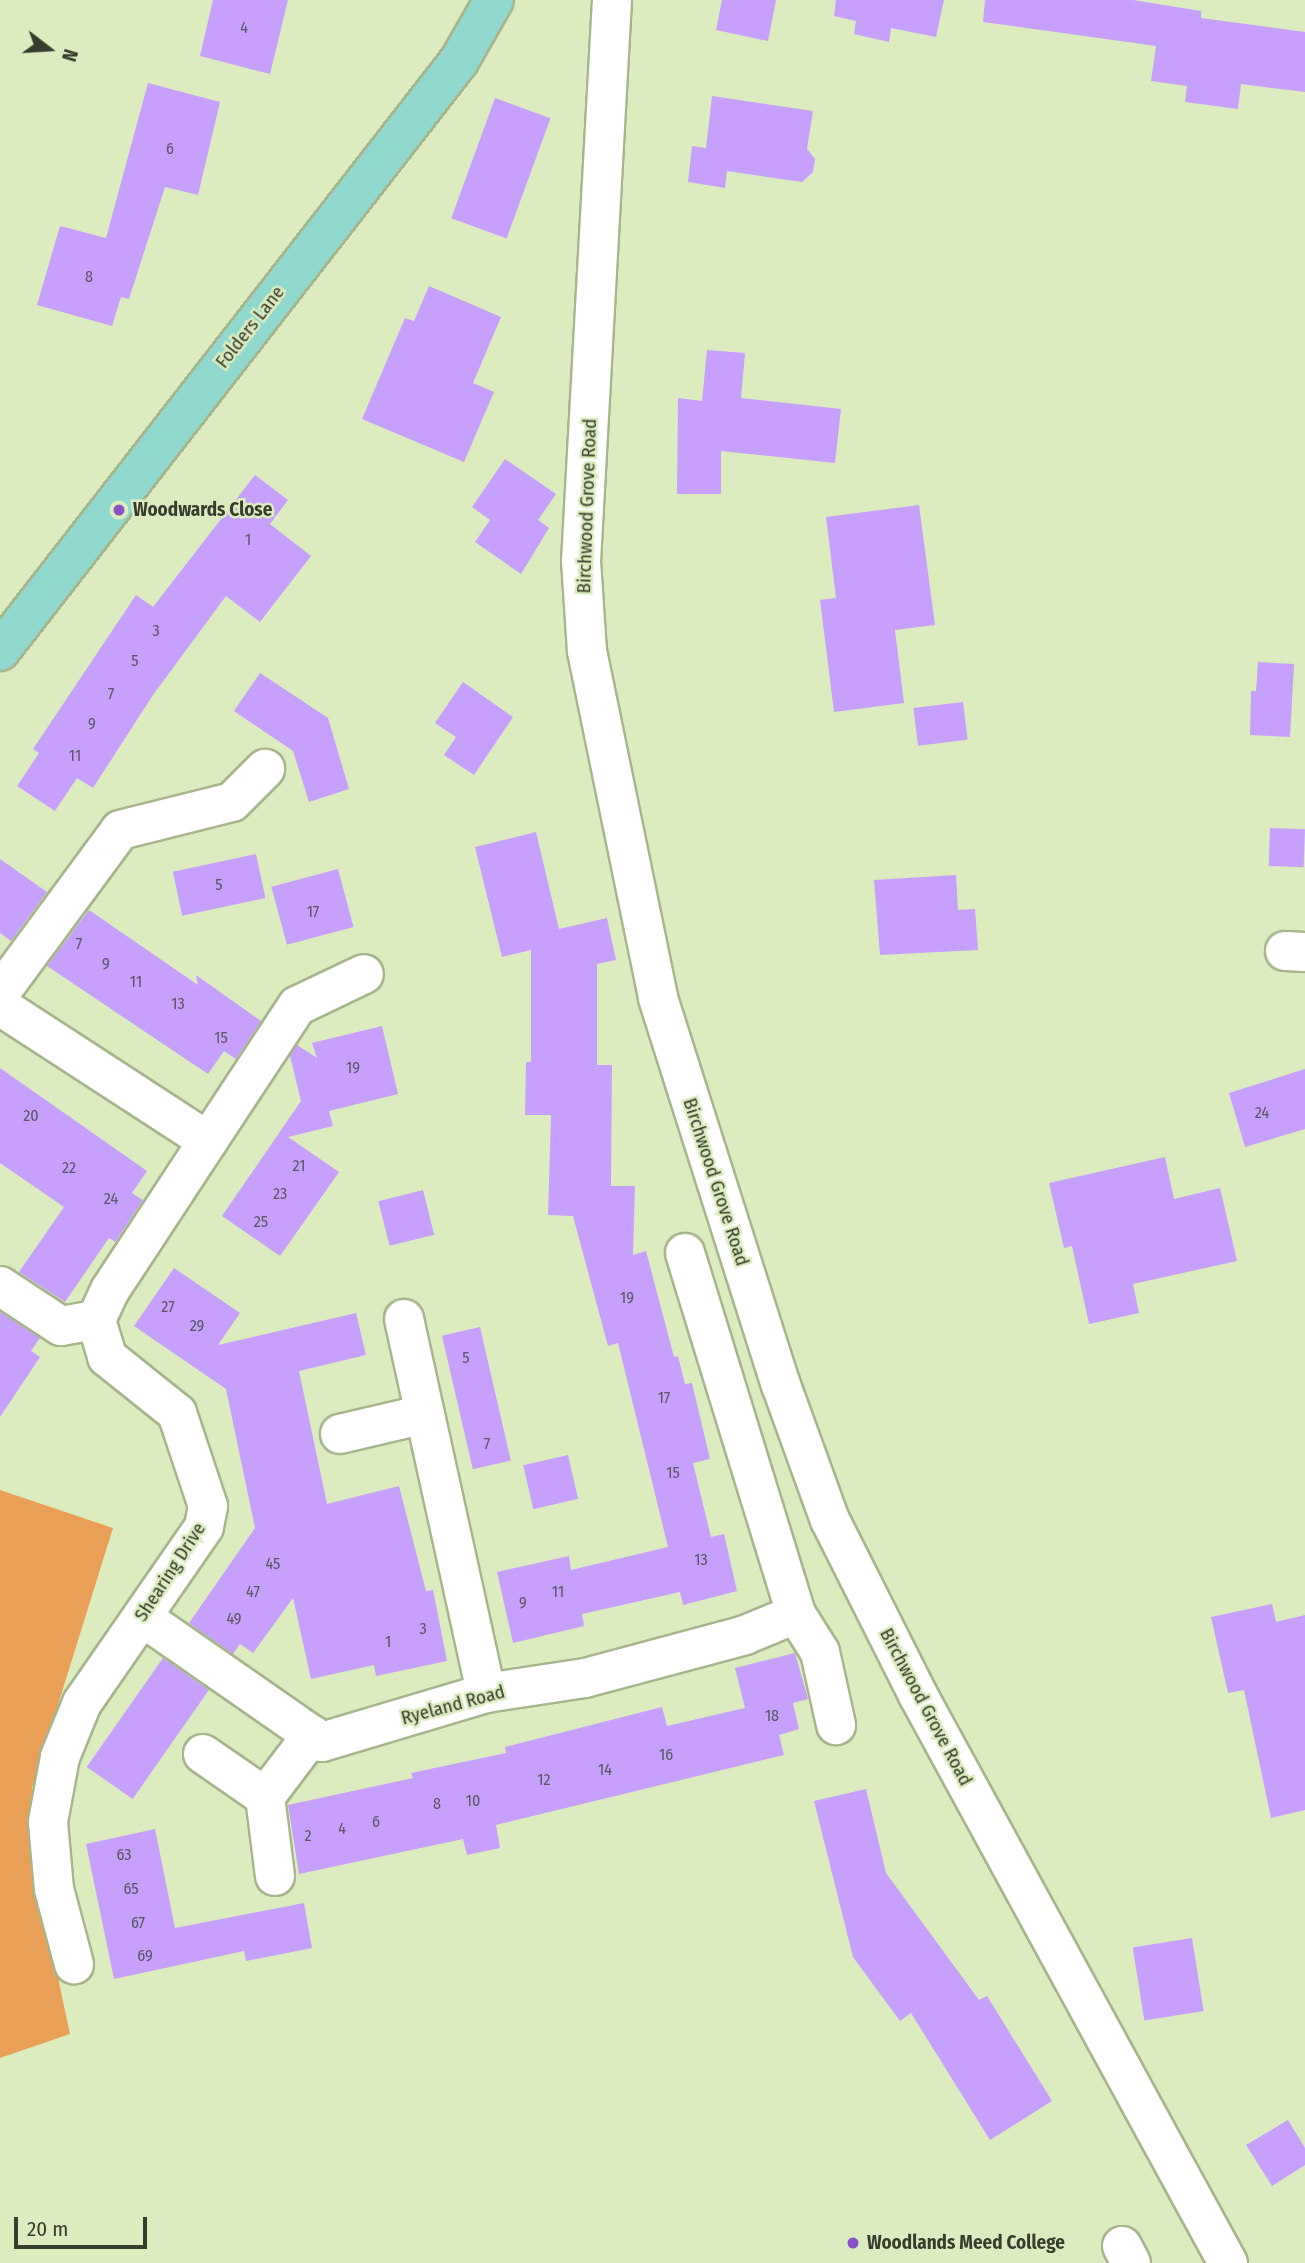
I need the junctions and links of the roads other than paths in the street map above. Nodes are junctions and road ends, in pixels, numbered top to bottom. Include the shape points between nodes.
1 (494, 0) edge
2 (612, 0) edge
3 (0, 651) edge
4 (265, 769) dead end
5 (364, 974) dead end
6 (0, 993) edge
7 (0, 1006) edge
8 (208, 1141) junction
9 (685, 1253) dead end
10 (0, 1286) edge
11 (404, 1319) dead end
12 (96, 1320) junction
13 (425, 1414) junction
14 (340, 1434) dead end
15 (796, 1614) junction
16 (142, 1617) junction
17 (486, 1693) junction
18 (836, 1725) dead end
19 (312, 1735) junction
20 (202, 1754) dead end
21 (265, 1797) junction
22 (275, 1875) dead end
23 (74, 1964) dead end
24 (1228, 2263) edge

1 - 3 main road, Folders Lane via 459,61
2 - 24 street, Birchwood Grove Road via 581,561 587,650 658,998 780,1385 830,1520 924,1707
4 - 6 street via 232,802 120,830
5 - 8 street via 297,1006
7 - 8 street
8 - 12 street via 110,1290
9 - 15 street
10 - 12 street via 61,1326
11 - 13 street
12 - 16 street, Shearing Drive via 107,1357 177,1413 208,1506 204,1527
13 - 14 street
13 - 17 street
15 - 17 street, Ryeland Road via 745,1635 585,1678
15 - 18 street via 820,1652
16 - 19 street
16 - 23 street, Shearing Drive via 82,1703 60,1757 48,1822 54,1889
17 - 19 street, Ryeland Road via 322,1742
19 - 21 street
20 - 21 street
21 - 22 street

